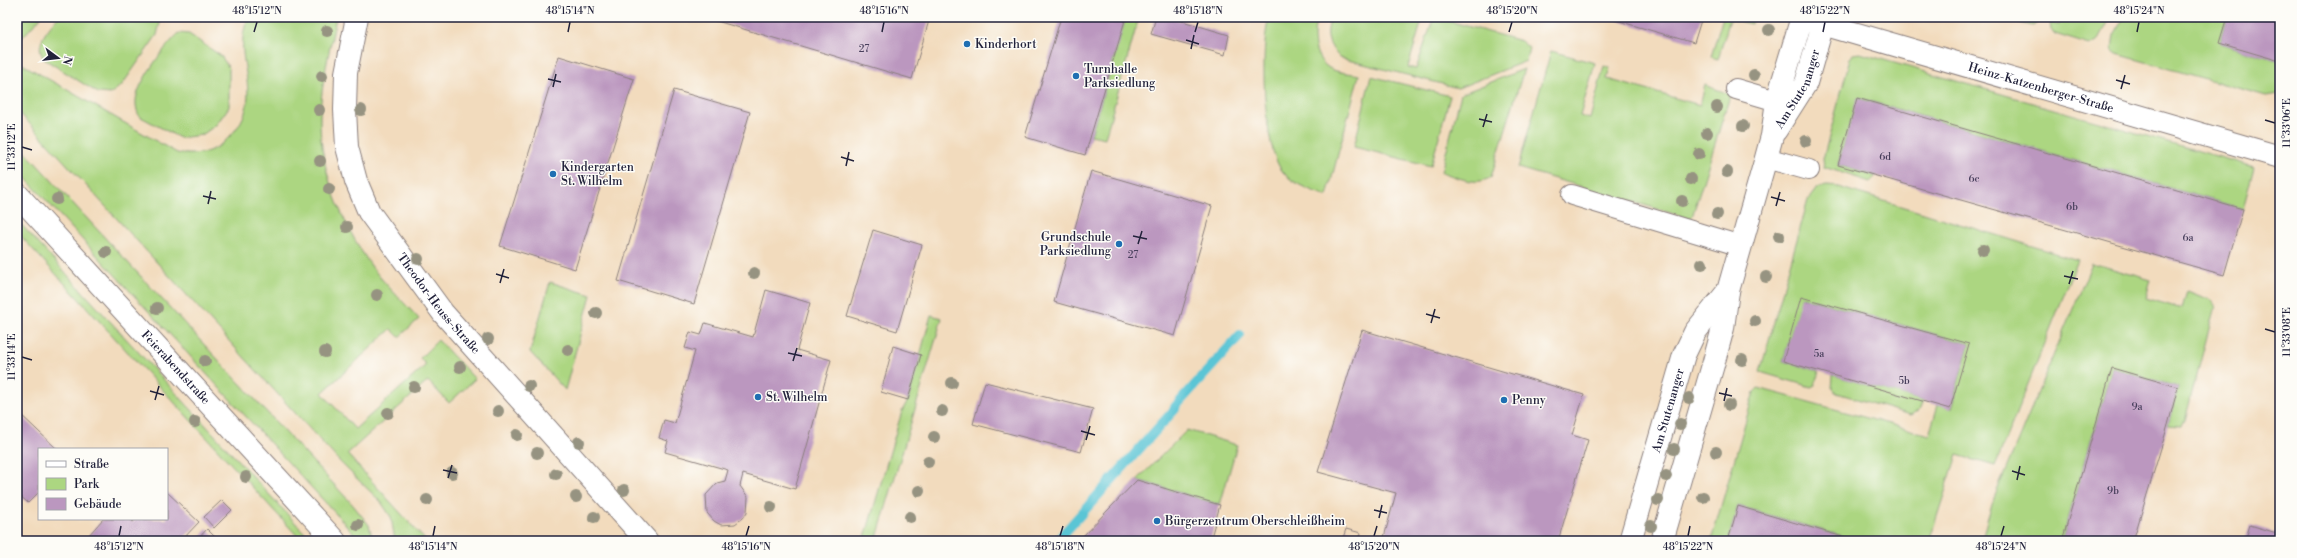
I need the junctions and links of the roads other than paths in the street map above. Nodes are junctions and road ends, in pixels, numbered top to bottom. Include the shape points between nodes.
1 (357, 17) edge
2 (1802, 17) edge
3 (1824, 21) edge
4 (1736, 89) dead end
5 (1777, 101) junction
6 (1772, 136) junction
7 (2280, 157) edge
8 (1766, 158) junction
9 (1809, 170) dead end
10 (17, 194) edge
11 (1572, 195) dead end
12 (1741, 246) junction
13 (1728, 291) junction
14 (334, 541) edge
15 (647, 541) edge
16 (1630, 541) edge
17 (1662, 541) edge

1 - 15 street, Theodor-Heuss-Straße via 346,73 347,147 356,180 369,212 443,313
2 - 3 street, Heinz-Katzenberger-Straße
2 - 5 street, Am Stutenanger
3 - 6 street, Am Stutenanger via 1806,83
3 - 7 street, Heinz-Katzenberger-Straße
4 - 5 lane
5 - 6 street, Am Stutenanger
6 - 8 street, Am Stutenanger
8 - 9 lane
8 - 12 street, Am Stutenanger
10 - 14 street, Feierabendstraße
11 - 12 lane
12 - 13 street, Am Stutenanger
13 - 16 street, Am Stutenanger via 1695,332 1684,355
13 - 17 street, Am Stutenanger via 1723,328

